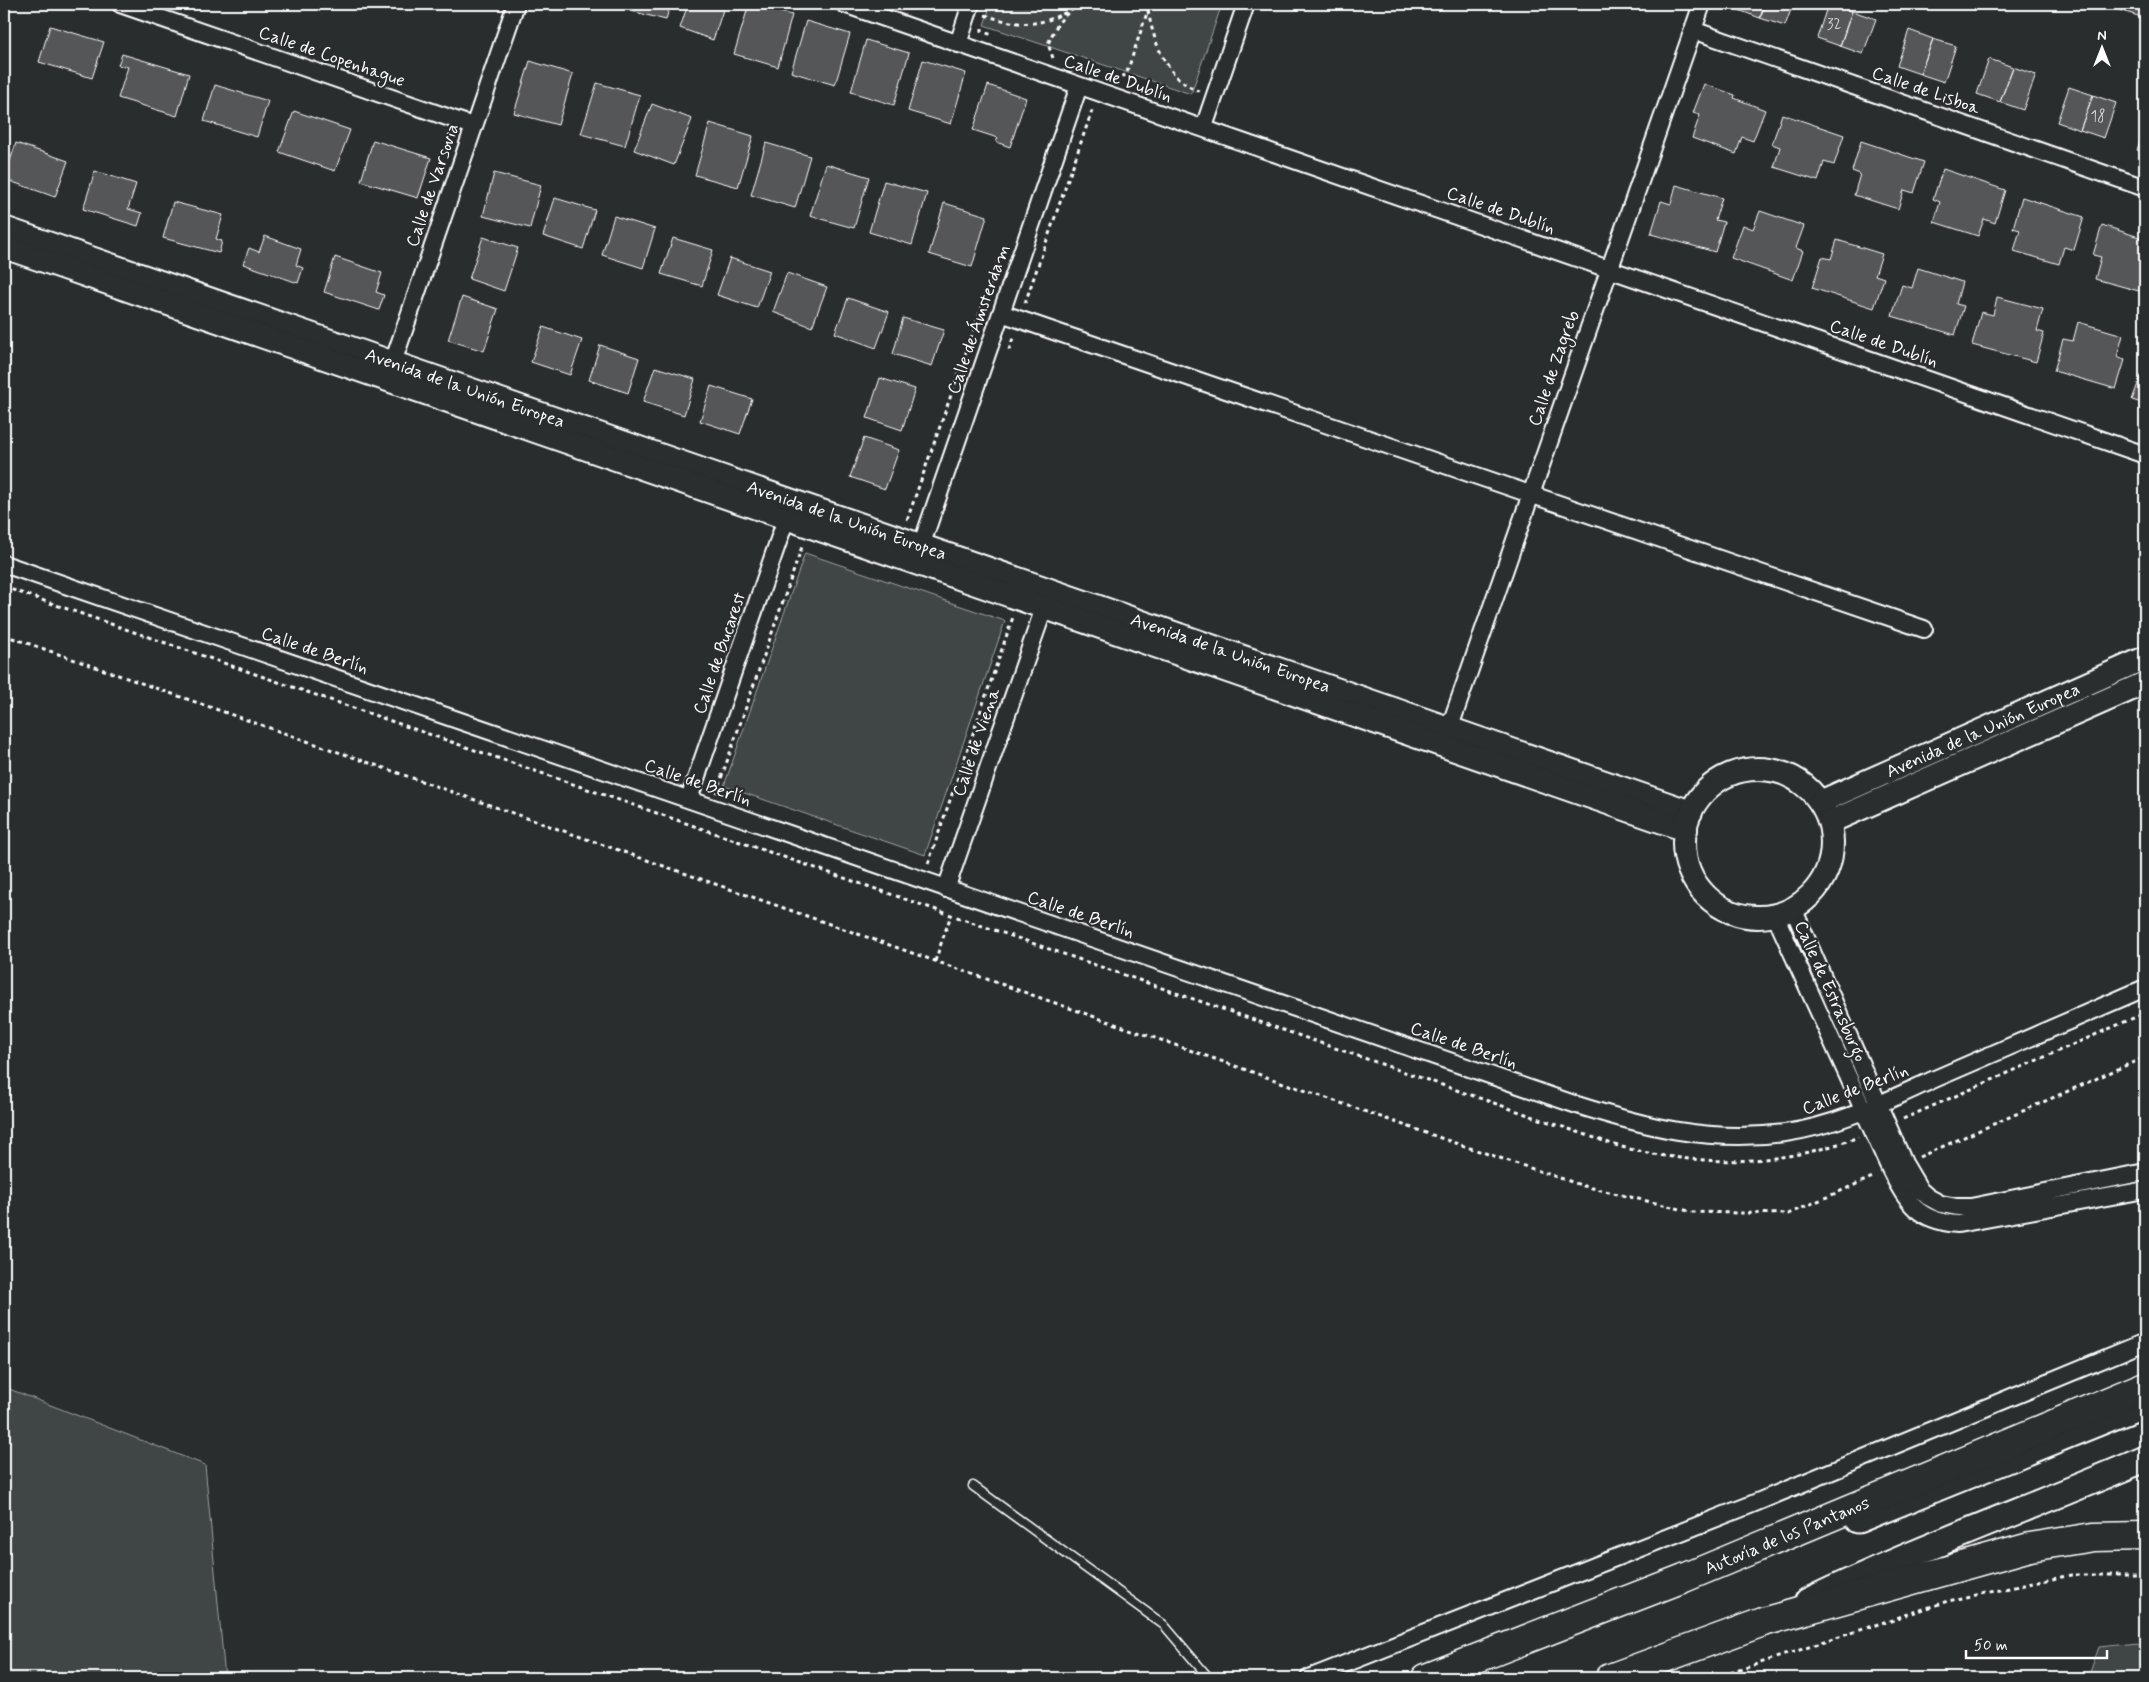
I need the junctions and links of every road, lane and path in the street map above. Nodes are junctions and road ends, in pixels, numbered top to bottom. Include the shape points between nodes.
1 (120, 4) edge
2 (516, 4) edge
3 (844, 4) edge
4 (1083, 4) edge
5 (1150, 4) edge
6 (1246, 4) edge
7 (1702, 4) edge
8 (1070, 10) junction
9 (969, 11) edge
10 (1148, 11) junction
11 (1693, 30) junction
12 (982, 31) dead end
13 (1000, 38) dead end
14 (958, 44) junction
15 (1044, 54) dead end
16 (1053, 58) junction
17 (1104, 76) dead end
18 (1054, 78) junction
19 (1114, 79) junction
20 (1123, 82) dead end
21 (1201, 82) dead end
22 (1079, 86) junction
23 (1198, 90) junction
24 (1108, 96) junction
25 (1196, 96) dead end
26 (1212, 103) junction
27 (473, 126) junction
28 (1204, 128) junction
29 (2145, 188) edge
30 (4, 228) edge
31 (4, 248) edge
32 (1001, 254) dead end
33 (1608, 268) junction
34 (1001, 314) junction
35 (389, 372) junction
36 (2145, 455) edge
37 (1531, 494) junction
38 (786, 519) junction
39 (900, 539) junction
40 (810, 542) dead end
41 (918, 555) junction
42 (4, 564) edge
43 (1044, 608) junction
44 (1012, 612) dead end
45 (1924, 629) dead end
46 (4, 635) edge
47 (2145, 658) edge
48 (2145, 683) edge
49 (1447, 738) junction
50 (689, 799) junction
51 (711, 807) junction
52 (1825, 812) junction
53 (1688, 821) junction
54 (703, 829) dead end
55 (922, 881) junction
56 (946, 889) junction
57 (915, 902) dead end
58 (1784, 912) junction
59 (952, 915) dead end
60 (935, 961) junction
61 (2145, 988) edge
62 (2145, 1057) edge
63 (1880, 1104) junction
64 (1863, 1110) junction
65 (1897, 1166) junction
66 (2145, 1172) edge
67 (2145, 1190) edge
68 (2145, 1342) edge
69 (2145, 1386) edge
70 (2145, 1404) edge
71 (2145, 1459) edge
72 (973, 1486) dead end
73 (2145, 1536) edge
74 (2145, 1575) edge
75 (1684, 1578) junction
76 (1763, 1622) junction
77 (1209, 1678) edge
78 (1309, 1678) edge
79 (1426, 1678) edge
80 (1610, 1678) edge
81 (1715, 1678) edge

1 - 27 street, Calle de Copenhague
2 - 27 street, Calle de Varsovia
3 - 14 street, Calle de Dublín
4 - 8 path
5 - 10 path
6 - 26 street
7 - 11 street, Calle de Zagreb
8 - 9 path via 1058,17 1027,24 1010,23 981,13 979,21
8 - 16 path via 1058,22 1048,44
9 - 14 street
10 - 19 path via 1126,75
10 - 23 path via 1153,37 1168,64 1181,82
11 - 29 street, Calle de Lisboa
11 - 33 street, Calle de Zagreb
12 - 13 path
14 - 18 street, Calle de Dublín
15 - 16 path
16 - 18 path
16 - 18 path via 1065,62
17 - 19 path
18 - 22 street, Calle de Dublín
19 - 20 path
19 - 24 path
21 - 23 path
22 - 24 street, Calle de Dublín
22 - 34 street, Calle de Ámsterdam
23 - 25 path
23 - 26 path via 1202,92 1200,99
24 - 28 street, Calle de Dublín
26 - 28 street
27 - 35 street, Calle de Varsovia
28 - 33 street, Calle de Dublín
30 - 35 street, Avenida de la Unión Europea
31 - 35 street, Avenida de la Unión Europea
32 - 39 path
33 - 36 street, Calle de Dublín
33 - 37 street, Calle de Zagreb
34 - 37 street
34 - 41 street, Calle de Ámsterdam
35 - 38 street, Avenida de la Unión Europea
35 - 39 street, Avenida de la Unión Europea
37 - 45 street
37 - 49 street, Calle de Zagreb
38 - 41 street, Avenida de la Unión Europea
38 - 50 street, Calle de Bucarest
39 - 41 street, Avenida de la Unión Europea
40 - 51 path via 804,543 799,554
41 - 43 street, Avenida de la Unión Europea
41 - 49 street, Avenida de la Unión Europea
42 - 50 street, Calle de Berlín
43 - 49 street, Avenida de la Unión Europea
43 - 56 street, Calle de Viena
44 - 55 path via 1013,618
46 - 60 path
47 - 52 street, Avenida de la Unión Europea
48 - 52 street, Avenida de la Unión Europea
49 - 53 street, Avenida de la Unión Europea
50 - 51 street, Calle de Berlín
51 - 54 path
51 - 55 street, Calle de Berlín
52 - 53 street via 1812,791 1792,777 1769,770 1745,770 1722,779 1702,794
52 - 58 street via 1832,834 1832,858 1823,881 1807,900
53 - 58 street via 1684,840 1686,864 1698,886 1715,904 1738,915 1762,918
55 - 56 street, Calle de Berlín
55 - 57 path
56 - 64 street, Calle de Berlín via 1629,1122 1689,1134 1753,1136 1814,1129
58 - 63 street, Calle de Estrasburgo
58 - 64 street, Calle de Estrasburgo
59 - 60 path
60 - 65 path via 1575,1183 1693,1212 1788,1214
61 - 63 street, Calle de Berlín
62 - 65 path
63 - 64 street, Calle de Berlín
63 - 65 street, Calle de Estrasburgo
64 - 65 street, Calle de Estrasburgo
65 - 66 street via 1928,1197 1957,1207
65 - 67 street via 1905,1198 1927,1218 1942,1223 1958,1224
68 - 78 street via 1750,1505
69 - 75 highway, Autovía de los Pantanos
70 - 75 main road via 1837,1528
71 - 76 main road via 1877,1568
72 - 77 lane via 1164,1625
73 - 76 highway via 2093,1537 2030,1547
74 - 81 path via 2070,1575 1948,1601
75 - 79 highway, Autovía de los Pantanos
76 - 80 highway

